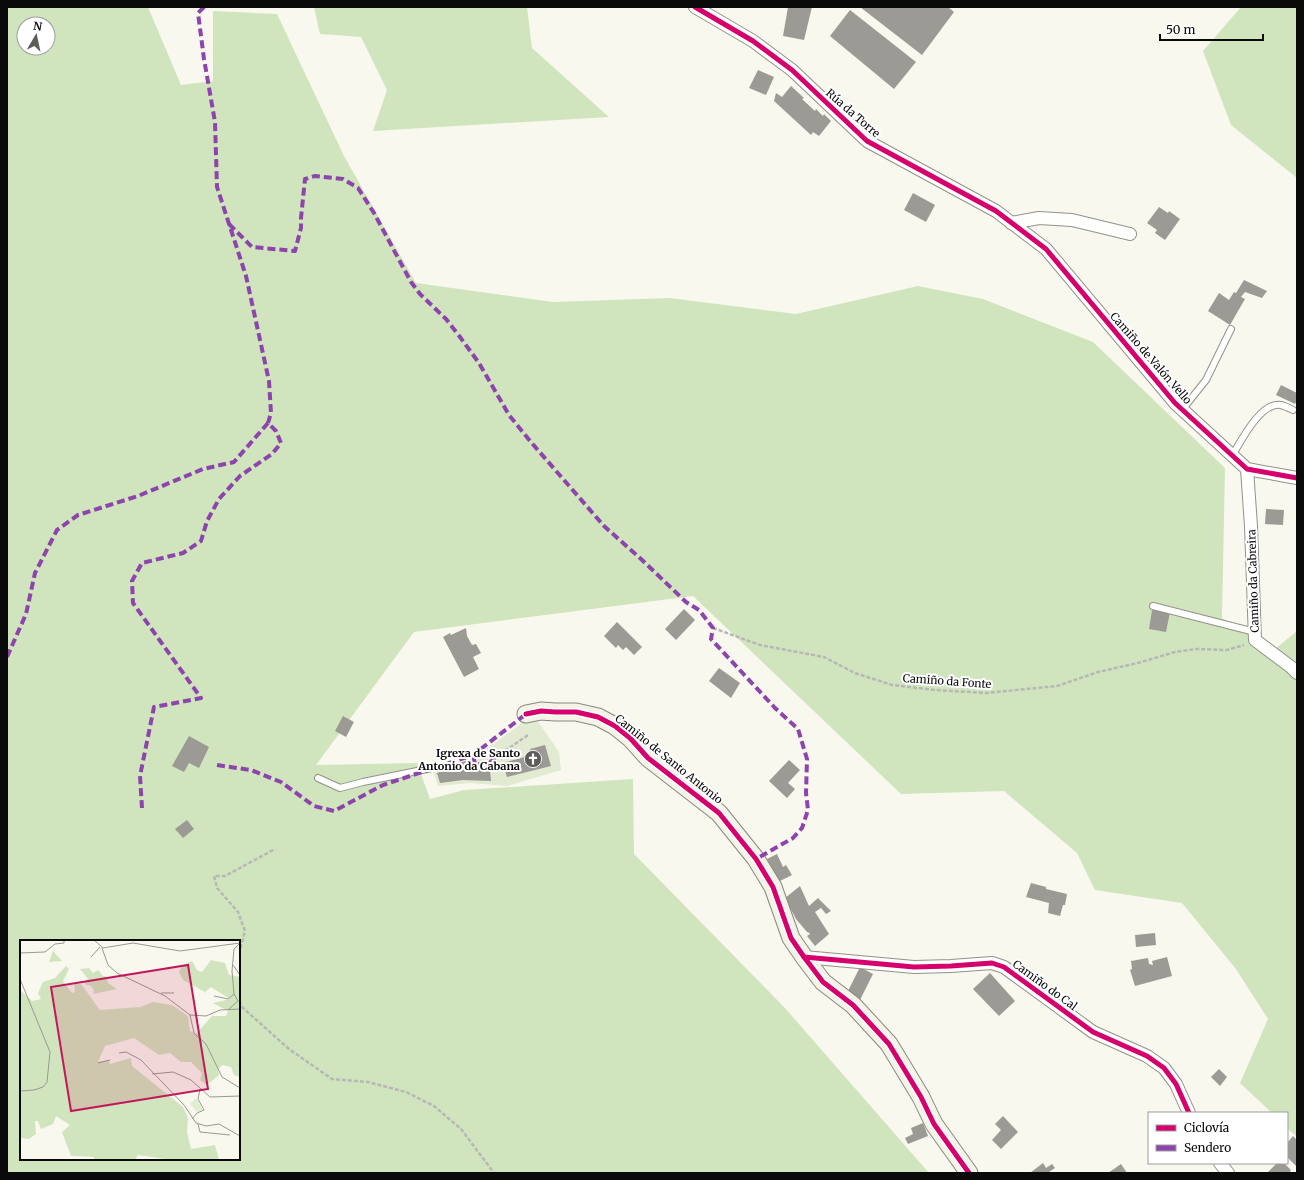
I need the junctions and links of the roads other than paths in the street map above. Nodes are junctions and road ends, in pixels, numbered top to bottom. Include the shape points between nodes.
1 (695, 7) edge
2 (1012, 223) junction
3 (1130, 234) dead end
4 (1046, 249) joint
5 (1231, 329) dead end
6 (1182, 410) junction
7 (1293, 410) dead end
8 (1232, 456) junction
9 (1247, 469) junction
10 (1297, 478) edge
11 (1153, 606) dead end
12 (1255, 636) junction
13 (1297, 673) edge
14 (526, 714) dead end
15 (432, 768) dead end
16 (318, 778) dead end
17 (804, 957) junction
18 (1189, 1112) edge
19 (969, 1173) edge

1 - 2 street, Rúa da Torre via 753,41 792,70 867,141 996,211
2 - 3 street via 1039,218 1072,220
2 - 4 street, Rúa da Torre
4 - 6 street, Camiño de Valón Vello
5 - 6 lane via 1206,380
6 - 8 street, Camiño de Valón Vello
7 - 8 lane via 1280,404 1265,408 1257,416
8 - 9 street, Camiño de Valón Vello
9 - 10 street
9 - 12 street, Camiño da Cabreira
11 - 12 lane
12 - 13 street, Camiño da Cabreira
14 - 17 street, Camiño de Santo Antonio via 541,711 576,712 598,717 615,726 648,758 719,813 756,859 773,888 791,938
15 - 16 lane via 340,788
17 - 18 street, Camiño do Cal via 914,967 992,963 1004,968 1093,1032 1147,1056 1164,1068 1176,1084
17 - 19 street, Camiño de Santo Antonio via 823,982 853,1005 889,1044 934,1124

